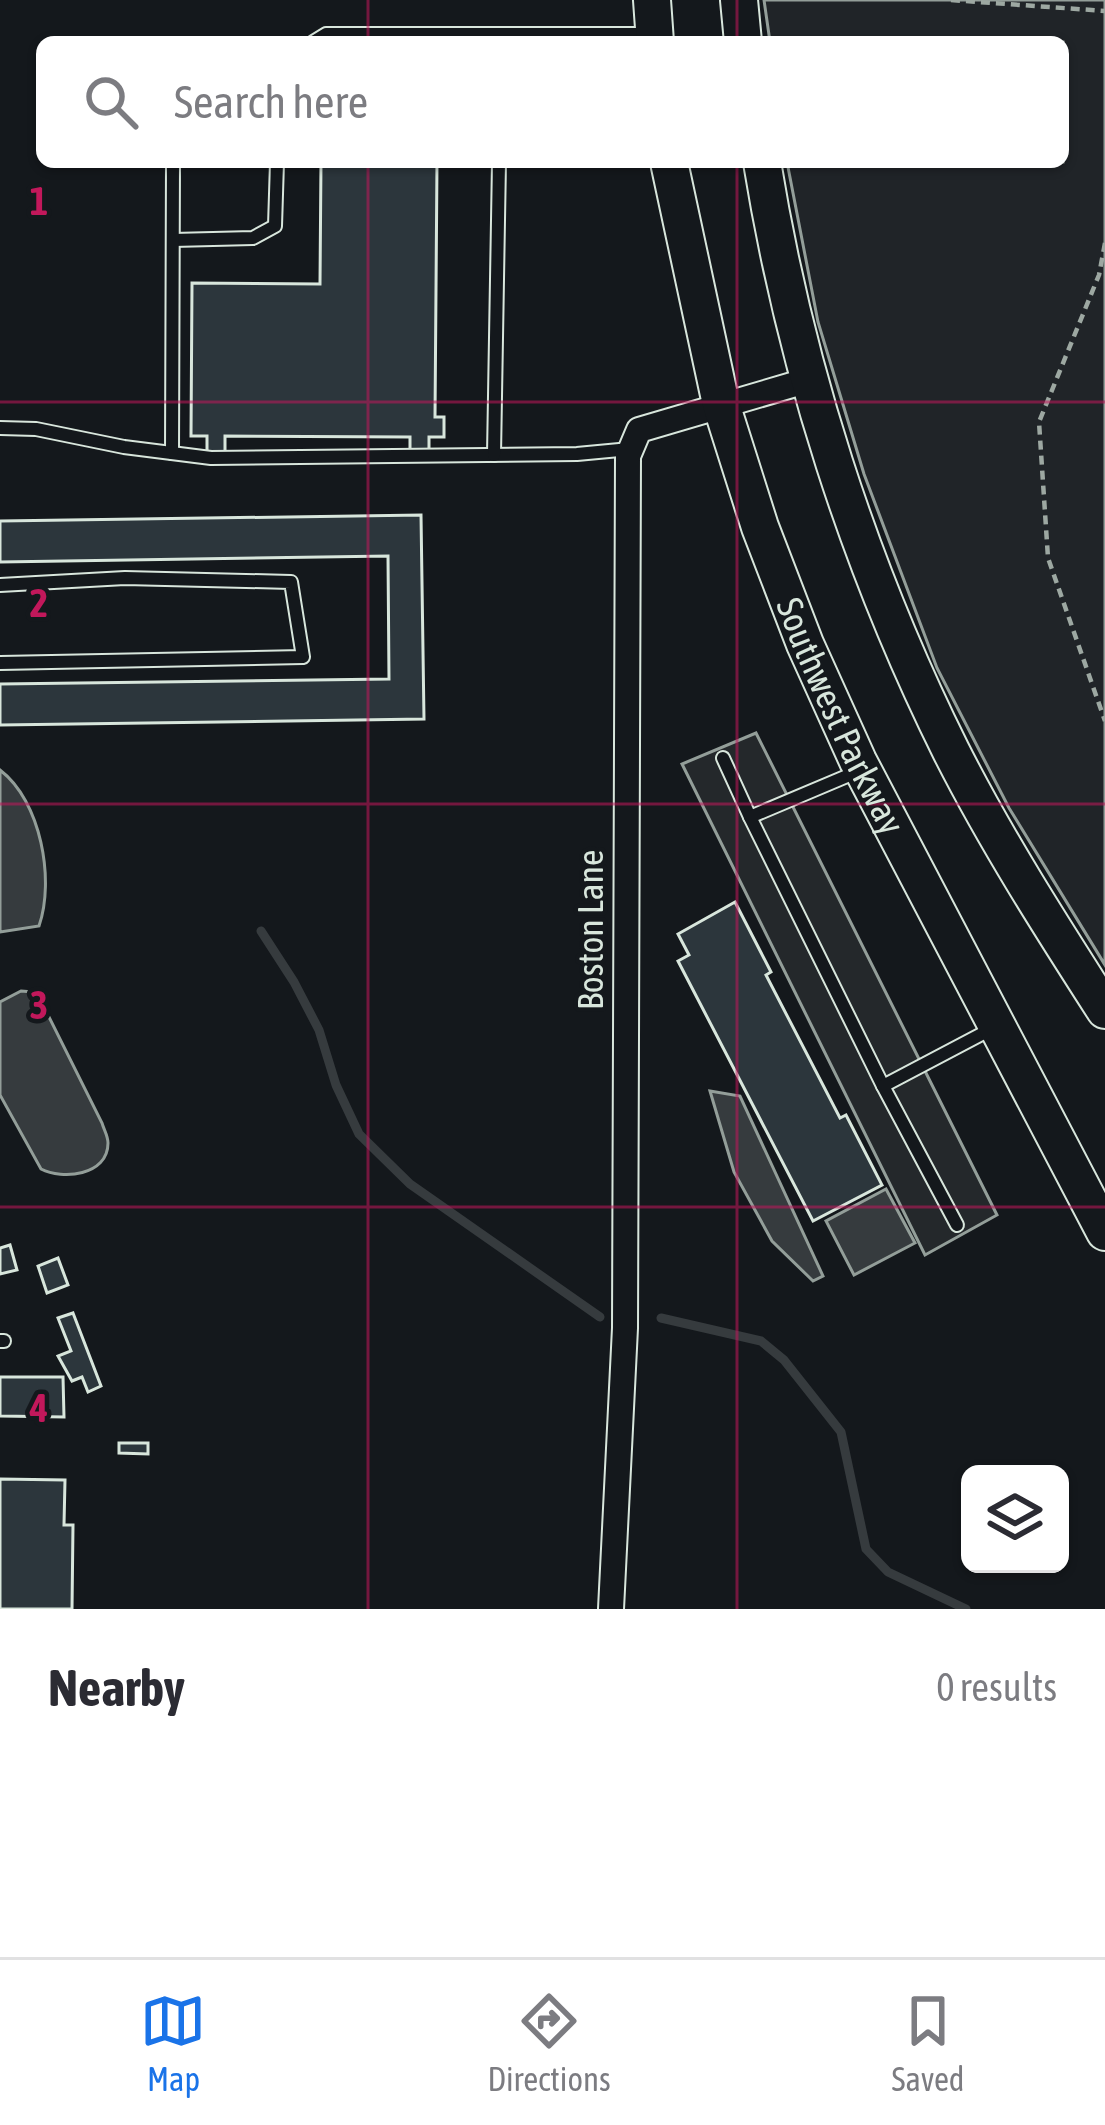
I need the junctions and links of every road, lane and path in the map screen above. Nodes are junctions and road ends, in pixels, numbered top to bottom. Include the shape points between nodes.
1 (739, 0) edge
2 (951, 0) edge
3 (1105, 11) edge
4 (654, 25) edge
5 (323, 36) edge
6 (396, 36) edge
7 (534, 36) edge
8 (742, 36) edge
9 (173, 168) edge
10 (277, 168) edge
11 (499, 168) edge
12 (670, 168) edge
13 (763, 168) edge
14 (173, 240) junction
15 (1105, 243) edge
16 (809, 380) junction
17 (721, 404) junction
18 (0, 428) edge
19 (631, 448) junction
20 (172, 453) junction
21 (494, 455) junction
22 (0, 585) edge
23 (0, 663) edge
24 (1105, 722) edge
25 (723, 758) dead end
26 (862, 770) junction
27 (750, 817) junction
28 (1105, 1010) edge
29 (996, 1026) junction
30 (883, 1086) junction
31 (957, 1225) dead end
32 (1105, 1232) edge
33 (611, 1609) edge

1 - 8 main road
2 - 3 path
4 - 7 lane
5 - 6 lane
9 - 14 lane
10 - 14 lane via 275,226 253,238
11 - 21 lane
12 - 17 main road, Southwest Parkway
13 - 16 main road
14 - 20 lane
15 - 24 path via 1039,422 1048,558
16 - 17 street
16 - 28 main road via 879,584 952,751
17 - 19 street via 639,430
17 - 26 main road, Southwest Parkway via 805,644
18 - 20 lane
19 - 21 lane
19 - 33 street, Boston Lane via 625,1328
20 - 21 lane
22 - 23 lane via 291,581 303,657
25 - 27 lane
26 - 27 lane
26 - 29 main road, Southwest Parkway
27 - 30 lane
29 - 30 lane
29 - 32 main road, Southwest Parkway
30 - 31 lane

